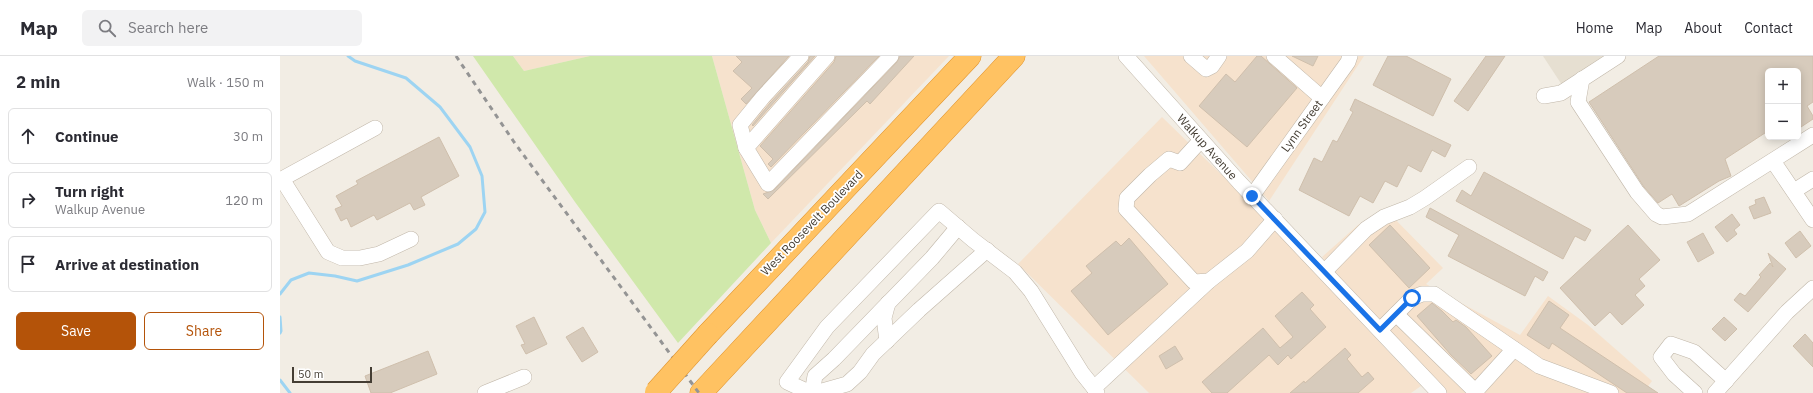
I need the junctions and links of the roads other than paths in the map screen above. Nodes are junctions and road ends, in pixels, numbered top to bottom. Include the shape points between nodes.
1 (801, 56) edge
2 (827, 56) edge
3 (891, 56) edge
4 (970, 56) edge
5 (1014, 56) edge
6 (1126, 56) edge
7 (1191, 56) edge
8 (1219, 56) edge
9 (1274, 56) edge
10 (1350, 56) edge
11 (1618, 56) edge
12 (1582, 79) junction
13 (1318, 94) junction
14 (1544, 96) dead end
15 (375, 128) dead end
16 (1813, 135) edge
17 (1201, 140) junction
18 (746, 148) junction
19 (1773, 161) junction
20 (1469, 168) dead end
21 (281, 180) edge
22 (1813, 180) edge
23 (1794, 191) junction
24 (1252, 196) junction
25 (1275, 219) junction
26 (1813, 220) edge
27 (958, 227) junction
28 (411, 239) dead end
29 (987, 250) junction
30 (1325, 271) junction
31 (1209, 282) junction
32 (1813, 288) edge
33 (889, 302) junction
34 (1396, 314) junction
35 (1380, 330) junction
36 (887, 341) junction
37 (1514, 349) junction
38 (524, 377) dead end
39 (1726, 381) junction
40 (1096, 390) edge
41 (655, 392) edge
42 (1474, 392) edge
43 (485, 393) edge
44 (701, 393) edge
45 (813, 393) edge
46 (1439, 393) edge
47 (1611, 393) edge
48 (1695, 393) edge
49 (1715, 393) edge

1 - 18 street via 740,125
2 - 18 street
3 - 18 street via 768,184
4 - 41 highway, West Roosevelt Boulevard, bridge
5 - 44 highway
6 - 17 street, Walkup Avenue
7 - 8 street via 1206,68 1212,66
9 - 13 street
10 - 13 street, Lynn Street via 1348,62
11 - 12 street
12 - 14 street via 1561,93
12 - 19 street via 1578,102 1636,192 1662,217 1688,214
13 - 24 street, Lynn Street
15 - 21 street
16 - 19 street
17 - 24 street, Walkup Avenue
17 - 31 street via 1180,164 1169,158 1150,175 1127,198 1126,209 1194,282
19 - 23 street
20 - 30 street via 1425,198 1378,221
21 - 28 street via 328,252 342,258 360,258 380,254
22 - 23 street
23 - 26 street
24 - 25 street, Walkup Avenue
25 - 30 street, Walkup Avenue
25 - 31 street via 1247,251
27 - 29 street
27 - 33 street
27 - 45 street via 939,211 827,327 787,382
29 - 36 street
29 - 40 street via 1015,272 1031,291 1082,373
30 - 35 street, Walkup Avenue
31 - 40 street
32 - 39 street via 1787,312
33 - 36 street via 884,318
33 - 45 street via 815,376
34 - 35 street
34 - 37 street via 1412,298 1422,294 1434,294
34 - 42 street
35 - 46 street, Walkup Avenue
36 - 45 street via 847,384
37 - 42 street
37 - 47 street via 1539,366
38 - 43 street
39 - 48 street via 1694,352 1671,344 1661,357 1674,374
39 - 49 street

